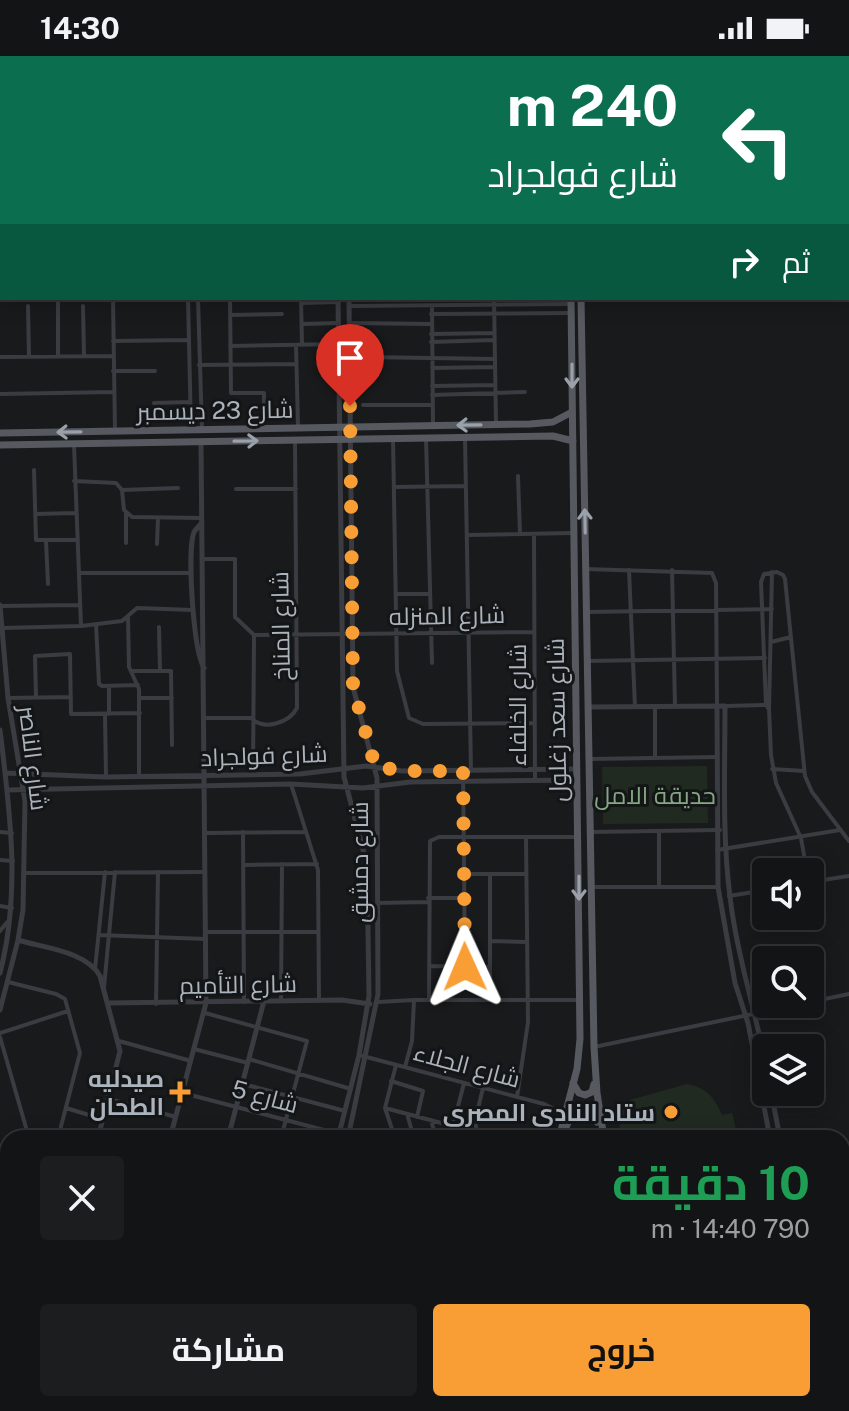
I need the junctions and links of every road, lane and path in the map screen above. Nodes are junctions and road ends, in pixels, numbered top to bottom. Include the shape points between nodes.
1 (58, 300) edge
2 (113, 300) edge
3 (188, 300) edge
4 (198, 300) edge
5 (230, 300) edge
6 (338, 300) edge
7 (349, 300) edge
8 (494, 300) edge
9 (581, 300) edge
10 (301, 301) edge
11 (432, 305) junction
12 (571, 305) edge
13 (28, 306) dead end
14 (83, 306) dead end
15 (349, 306) junction
16 (494, 306) junction
17 (282, 314) dead end
18 (431, 314) junction
19 (494, 314) junction
20 (230, 315) junction
21 (339, 323) junction
22 (349, 323) junction
23 (302, 324) junction
24 (431, 324) junction
25 (494, 333) junction
26 (431, 334) junction
27 (188, 340) junction
28 (494, 340) junction
29 (113, 341) junction
30 (431, 342) junction
31 (339, 344) junction
32 (299, 345) junction
33 (230, 346) junction
34 (84, 356) junction
35 (113, 356) junction
36 (0, 357) edge
37 (29, 357) junction
38 (59, 357) junction
39 (364, 357) dead end
40 (432, 358) junction
41 (495, 359) junction
42 (296, 364) junction
43 (199, 365) junction
44 (230, 365) junction
45 (495, 367) junction
46 (432, 368) junction
47 (113, 371) junction
48 (155, 371) dead end
49 (495, 385) junction
50 (432, 386) junction
51 (114, 392) junction
52 (525, 392) dead end
53 (495, 393) junction
54 (0, 394) edge
55 (432, 395) junction
56 (189, 402) junction
57 (154, 403) dead end
58 (363, 405) dead end
59 (432, 405) junction
60 (264, 411) dead end
61 (572, 412) junction
62 (544, 424) junction
63 (496, 425) junction
64 (433, 426) junction
65 (350, 427) junction
66 (298, 428) junction
67 (340, 428) junction
68 (191, 430) junction
69 (202, 430) junction
70 (115, 431) junction
71 (148, 431) junction
72 (0, 433) edge
73 (545, 436) junction
74 (465, 437) junction
75 (393, 438) junction
76 (426, 438) junction
77 (340, 439) junction
78 (351, 439) junction
79 (295, 440) junction
80 (573, 441) junction
81 (201, 442) junction
82 (149, 443) junction
83 (74, 444) junction
84 (0, 445) edge
85 (34, 470) dead end
86 (518, 476) dead end
87 (74, 481) junction
88 (466, 486) junction
89 (394, 487) junction
90 (426, 487) junction
91 (178, 488) dead end
92 (236, 489) dead end
93 (296, 489) junction
94 (122, 490) junction
95 (75, 513) junction
96 (126, 513) junction
97 (35, 514) junction
98 (158, 518) junction
99 (202, 520) junction
100 (573, 533) junction
101 (520, 534) junction
102 (534, 534) junction
103 (467, 535) junction
104 (78, 540) junction
105 (46, 541) junction
106 (126, 543) dead end
107 (157, 544) dead end
108 (202, 559) junction
109 (585, 569) junction
110 (629, 570) junction
111 (672, 570) junction
112 (772, 572) junction
113 (79, 573) junction
114 (193, 573) junction
115 (48, 584) dead end
116 (396, 594) junction
117 (430, 594) junction
118 (80, 605) junction
119 (0, 606) edge
120 (772, 609) junction
121 (193, 610) junction
122 (716, 610) junction
123 (761, 610) junction
124 (673, 611) junction
125 (586, 612) junction
126 (631, 612) junction
127 (127, 617) junction
128 (96, 624) junction
129 (81, 626) junction
130 (159, 627) dead end
131 (0, 628) edge
132 (534, 632) junction
133 (397, 633) junction
134 (431, 633) junction
135 (469, 633) junction
136 (342, 634) junction
137 (353, 634) junction
138 (254, 635) junction
139 (298, 635) junction
140 (791, 637) junction
141 (574, 639) junction
142 (587, 639) junction
143 (771, 642) junction
144 (765, 658) junction
145 (771, 658) junction
146 (717, 659) junction
147 (633, 660) junction
148 (674, 660) junction
149 (587, 661) junction
150 (432, 663) dead end
151 (204, 669) junction
152 (130, 671) junction
153 (160, 671) junction
154 (138, 685) junction
155 (109, 686) junction
156 (36, 697) junction
157 (71, 697) junction
158 (8, 698) junction
159 (140, 698) junction
160 (172, 698) junction
161 (675, 706) junction
162 (717, 706) junction
163 (725, 706) junction
164 (769, 706) junction
165 (588, 707) junction
166 (635, 707) junction
167 (655, 707) junction
168 (140, 713) junction
169 (107, 714) junction
170 (203, 718) junction
171 (254, 721) junction
172 (535, 723) junction
173 (470, 724) junction
174 (0, 730) edge
175 (172, 745) dead end
176 (717, 757) junction
177 (725, 757) junction
178 (655, 758) junction
179 (589, 759) junction
180 (375, 766) junction
181 (344, 769) junction
182 (577, 769) junction
183 (772, 769) junction
184 (535, 770) junction
185 (463, 771) junction
186 (471, 771) junction
187 (804, 771) junction
188 (22, 773) junction
189 (3, 774) edge
190 (253, 775) junction
191 (139, 776) junction
192 (203, 776) junction
193 (106, 777) junction
194 (535, 780) junction
195 (577, 780) junction
196 (462, 782) junction
197 (291, 784) junction
198 (203, 786) junction
199 (377, 786) junction
200 (346, 787) junction
201 (24, 789) junction
202 (4, 790) edge
203 (717, 830) junction
204 (726, 830) junction
205 (840, 830) junction
206 (659, 831) junction
207 (0, 832) edge
208 (243, 832) junction
209 (306, 832) junction
210 (591, 832) junction
211 (12, 833) junction
212 (204, 833) junction
213 (464, 837) junction
214 (526, 837) junction
215 (578, 837) junction
216 (801, 838) junction
217 (849, 841) edge
218 (727, 849) junction
219 (717, 850) junction
220 (805, 858) edge
221 (0, 860) edge
222 (13, 861) junction
223 (282, 864) junction
224 (317, 864) junction
225 (244, 865) junction
226 (105, 872) junction
227 (115, 872) junction
228 (158, 872) junction
229 (205, 872) junction
230 (24, 873) junction
231 (464, 874) junction
232 (490, 874) junction
233 (526, 874) junction
234 (849, 876) edge
235 (824, 880) edge
236 (592, 887) junction
237 (659, 887) junction
238 (718, 887) junction
239 (752, 892) edge
240 (24, 894) junction
241 (12, 895) junction
242 (729, 896) junction
243 (464, 898) junction
244 (428, 900) junction
245 (377, 903) junction
246 (0, 906) edge
247 (12, 908) junction
248 (11, 918) junction
249 (0, 932) edge
250 (244, 932) junction
251 (281, 932) junction
252 (318, 932) junction
253 (99, 935) junction
254 (109, 935) junction
255 (206, 936) junction
256 (157, 938) junction
257 (18, 940) junction
258 (490, 941) junction
259 (527, 942) junction
260 (7, 944) junction
261 (377, 945) junction
262 (368, 946) junction
263 (428, 966) junction
264 (465, 967) junction
265 (490, 967) junction
266 (95, 969) junction
267 (0, 973) edge
268 (8, 982) junction
269 (104, 989) junction
270 (849, 994) edge
271 (824, 999) edge
272 (414, 1000) junction
273 (429, 1000) junction
274 (490, 1000) junction
275 (579, 1000) junction
276 (264, 1001) junction
277 (281, 1001) junction
278 (319, 1001) junction
279 (528, 1001) junction
280 (244, 1002) junction
281 (368, 1002) junction
282 (378, 1002) junction
283 (108, 1003) junction
284 (206, 1003) junction
285 (156, 1004) junction
286 (752, 1007) edge
287 (0, 1010) edge
288 (68, 1011) junction
289 (205, 1013) junction
290 (752, 1014) edge
291 (745, 1015) junction
292 (257, 1028) junction
293 (0, 1035) edge
294 (119, 1041) junction
295 (594, 1047) junction
296 (194, 1049) junction
297 (359, 1055) junction
298 (367, 1057) junction
299 (191, 1061) junction
300 (248, 1061) junction
301 (396, 1065) junction
302 (405, 1067) junction
303 (596, 1071) junction
304 (298, 1073) junction
305 (391, 1081) junction
306 (464, 1083) junction
307 (573, 1083) junction
308 (242, 1084) junction
309 (483, 1088) junction
310 (351, 1089) junction
311 (182, 1092) junction
312 (292, 1097) junction
313 (517, 1097) junction
314 (109, 1099) junction
315 (774, 1106) edge
316 (236, 1107) junction
317 (66, 1108) junction
318 (385, 1108) junction
319 (345, 1111) junction
320 (407, 1114) junction
321 (565, 1114) junction
322 (176, 1117) junction
323 (417, 1117) junction
324 (103, 1119) junction
325 (286, 1120) junction
326 (431, 1120) junction
327 (453, 1126) junction
328 (460, 1128) dead end
329 (27, 1130) edge
330 (60, 1130) edge
331 (100, 1130) edge
332 (172, 1130) edge
333 (230, 1130) edge
334 (283, 1130) edge
335 (321, 1130) edge
336 (340, 1130) edge
337 (349, 1130) edge
338 (392, 1130) edge
339 (412, 1130) edge
340 (434, 1130) edge
341 (454, 1130) edge
342 (477, 1130) edge
343 (562, 1130) edge
344 (564, 1130) edge
345 (601, 1130) edge
346 (603, 1130) edge
347 (768, 1130) edge
348 (778, 1130) edge

1 - 38 street
2 - 29 street
3 - 27 street
4 - 43 street
5 - 20 street
6 - 10 street
6 - 21 street, شارع دمشق
7 - 15 street, شارع دمشق
8 - 16 street
109 -> 9 main road, شارع سعد زغلول
10 - 23 street
11 - 15 street
11 - 16 street
11 - 18 street
12 - 16 street
12 - 19 street
12 -> 61 main road, شارع سعد زغلول
13 - 37 street
14 - 34 street
15 - 22 street, شارع دمشق
16 - 19 street
17 - 20 street
18 - 19 street
18 - 24 street
19 - 25 street
20 - 33 street
21 - 23 street
21 - 31 street, شارع دمشق
22 - 24 street
22 - 65 street, شارع دمشق
23 - 32 street
24 - 26 street
25 - 26 street
25 - 28 street
26 - 30 street
27 - 29 street
27 - 56 street
28 - 30 street
28 - 41 street
29 - 35 street
30 - 40 street
31 - 32 street
31 - 67 street, شارع دمشق
32 - 33 street
32 - 42 street
33 - 44 street
34 - 35 street
34 - 38 street
35 - 47 street
36 - 37 street
37 - 38 street
39 - 40 street
40 - 41 street
40 - 46 street
41 - 45 street
42 - 44 street
42 - 66 street
43 - 44 street
43 - 69 street
44 - 60 street via 231,393 264,393
45 - 46 street
45 - 49 street
46 - 50 street
47 - 48 street
47 - 51 street
49 - 50 street
49 - 53 street
50 - 55 street
51 - 54 street
51 - 70 street
52 - 53 street
53 - 55 street
53 - 63 street
55 - 59 street
56 - 57 street
56 - 68 street
58 - 59 street
59 - 64 street
61 - 62 main road, شارع 23 ديسمبر
61 - 80 main road, شارع سعد زغلول
62 - 63 main road, شارع 23 ديسمبر
62 - 73 main road
63 -> 64 main road, شارع 23 ديسمبر
64 - 65 main road, شارع 23 ديسمبر
65 - 67 main road, شارع 23 ديسمبر
65 - 78 street, شارع دمشق
66 - 67 main road, شارع 23 ديسمبر
66 - 69 main road, شارع 23 ديسمبر
67 - 77 street, شارع دمشق
68 - 69 main road, شارع 23 ديسمبر
68 - 71 main road, شارع 23 ديسمبر
70 - 71 main road, شارع 23 ديسمبر
70 -> 72 main road, شارع 23 ديسمبر
71 - 82 main road
73 - 74 main road, شارع 23 ديسمبر
73 - 80 main road, شارع 23 ديسمبر
74 - 76 main road, شارع 23 ديسمبر
74 - 88 street
75 - 76 main road, شارع 23 ديسمبر
75 - 78 main road, شارع 23 ديسمبر
75 - 89 street
76 - 90 street
77 - 78 main road, شارع 23 ديسمبر
77 - 79 main road, شارع 23 ديسمبر
77 - 136 street, شارع دمشق
78 - 137 street, شارع دمشق
81 -> 79 main road, شارع 23 ديسمبر
79 - 93 street, شارع المناخ
80 - 100 main road, شارع سعد زغلول
81 - 82 main road, شارع 23 ديسمبر
81 - 99 street
82 - 83 main road, شارع 23 ديسمبر
83 - 84 main road, شارع 23 ديسمبر
83 - 87 street
85 - 97 street
86 - 101 street
87 - 94 street via 113,481
87 - 95 street
88 - 90 street
88 - 103 street
89 - 90 street
89 - 116 street
90 - 117 street
91 - 94 street
92 - 93 street
93 - 139 street, شارع المناخ
94 - 96 street
95 - 97 street
95 - 104 street
96 - 98 street
96 - 106 street
97 - 105 street via 36,540
98 - 99 street
98 - 107 street
99 - 108 street
99 - 114 street via 194,531
100 - 102 street
100 - 141 main road, شارع سعد زغلول
101 - 102 street
101 - 103 street
102 - 132 street, شارع الخلفاء
103 - 135 street
104 - 105 street
104 - 113 street
105 - 115 street
108 - 138 street via 235,559 235,617
108 - 151 street
109 - 110 street
109 - 125 main road, شارع سعد زغلول
110 - 111 street
110 - 126 street
111 - 122 street via 712,573
111 - 124 street
112 - 120 street
112 - 123 street via 762,577
112 - 140 street via 785,579
113 - 114 street
113 - 118 street
114 - 121 street
116 - 117 street
116 - 133 street
117 - 134 street
118 - 119 street
118 - 129 street
119 - 131 street, شارع الناصر
120 - 123 street
120 - 143 street
121 - 127 street via 137,608
121 - 151 street
122 - 123 street
122 - 124 street
122 - 146 street
123 - 144 street
124 - 126 street
124 - 148 street
125 - 126 street
125 - 142 main road, شارع سعد زغلول
126 - 147 street
127 - 128 street
127 - 152 street
128 - 129 street
128 - 155 street via 98,680
129 - 131 street
130 - 153 street
131 - 158 street, شارع الناصر
132 - 135 street, شارع المنزله
132 - 172 street, شارع الخلفاء
133 - 134 street, شارع المنزله
133 - 137 street, شارع المنزله
133 - 173 street via 399,682 409,718 418,724
134 - 135 street, شارع المنزله
134 - 150 street
135 - 173 street
136 - 137 street, شارع المنزله
136 - 139 street, شارع المنزله
136 - 181 street, شارع دمشق
137 - 180 street, شارع دمشق via 354,695
138 - 139 street, شارع المنزله
138 - 171 street
139 - 171 street, شارع المناخ via 297,708 279,723
140 - 143 street
140 - 187 street
141 - 142 main road
141 - 182 main road, شارع سعد زغلول
142 - 149 main road, شارع سعد زغلول
143 - 145 street
144 - 145 street
144 - 146 street
144 - 164 street
145 - 164 street
146 - 148 street
146 - 162 street
147 - 148 street
147 - 149 street
147 - 166 street
148 - 161 street
149 - 165 main road, شارع سعد زغلول
151 - 170 street
152 - 153 street
152 - 154 street
153 - 160 street via 171,671
154 - 155 street
154 - 159 street
155 - 169 street
156 - 157 street
156 - 157 street via 35,657 70,654
156 - 158 street
157 - 169 street via 71,714
158 - 188 street, شارع الناصر
159 - 160 street
159 - 168 street
160 - 175 street
161 - 162 street
161 - 167 street
162 - 163 street
162 - 176 street
163 - 164 street
163 - 177 street
164 - 183 street
165 - 166 street
165 - 179 main road, شارع سعد زغلول
166 - 167 street
167 - 178 street
168 - 169 street
168 - 191 street
169 - 193 street
170 - 171 street, شارع المناخ
170 - 192 street
171 - 190 street
172 - 173 street
172 - 184 street, شارع الخلفاء
173 - 186 street
174 - 189 street, شارع الناصر
176 - 177 street
176 - 178 street
176 - 203 street
177 - 204 street
178 - 179 street
179 - 210 main road, شارع سعد زغلول
180 - 181 street, شارع فولجراد
180 - 185 street, شارع فولجراد
180 - 199 street, شارع دمشق
181 - 190 street, شارع فولجراد
181 - 200 street, شارع دمشق
182 - 184 street, شارع فولجراد
182 - 195 main road, شارع سعد زغلول
183 - 187 street
183 - 216 street
184 - 186 street, شارع فولجراد
184 - 194 street, شارع الخلفاء
185 - 186 street, شارع فولجراد
185 - 196 street
187 - 205 street via 812,792
188 - 189 street, شارع فولجراد
188 - 193 street, شارع فولجراد
188 - 201 street, شارع الناصر
189 - 202 street, شارع الناصر
190 - 192 street, شارع فولجراد
191 - 192 street, شارع فولجراد
191 - 193 street, شارع فولجراد
192 - 198 street
194 - 195 street, شارع فولجراد
194 - 196 street, شارع فولجراد
195 - 215 main road, شارع سعد زغلول
196 - 199 street, شارع فولجراد
196 - 213 street
197 - 198 street, شارع فولجراد
197 - 200 street, شارع فولجراد
197 - 209 street
198 - 201 street, شارع فولجراد
198 - 212 street
199 - 200 street, شارع فولجراد
199 - 245 street, شارع دمشق
200 - 262 street, شارع دمشق via 367,865
201 - 202 street, شارع فولجراد
201 - 230 street, شارع الناصر
202 - 211 street, شارع الناصر
203 - 204 street
203 - 206 street
203 - 219 street
204 - 218 street
205 - 216 street
205 - 217 street
206 - 210 street
206 - 237 street
207 - 211 street
208 - 209 street
208 - 212 street
208 - 225 street
209 - 224 street
210 - 236 main road, شارع سعد زغلول
211 - 222 street, شارع الناصر
212 - 229 street
213 - 214 street
213 - 231 street
213 - 244 street via 430,841
214 - 215 street
214 - 233 street
215 -> 275 main road, شارع سعد زغلول
216 - 218 street
216 - 220 street
218 - 219 street
218 - 242 street
219 - 238 street
221 - 222 street
222 - 241 street, شارع الناصر
223 - 224 street
223 - 225 street
223 - 251 street
224 - 252 street
225 - 250 street
226 - 227 street
226 - 230 street
226 - 253 street
227 - 228 street
227 - 254 street
228 - 229 street
228 - 256 street
229 - 255 street
230 - 240 street, شارع الناصر
231 - 232 street
231 - 243 street
232 - 233 street
232 - 258 street
233 - 259 street
234 - 235 street
236 - 237 street
236 - 295 main road, شارع سعد زغلول
237 - 238 street
238 - 291 street
239 - 242 street
240 - 241 street
240 - 257 street, شارع الناصر
241 - 247 street, شارع الناصر
242 - 286 street
243 - 244 street
243 - 264 street
244 - 245 street
244 - 263 street
245 - 261 street, شارع دمشق
246 - 247 street
247 - 248 street, شارع الناصر
248 - 249 street
248 - 260 street, شارع الناصر
249 - 260 street
250 - 251 street
250 - 255 street
250 - 280 street
251 - 252 street
251 - 277 street
252 - 278 street
253 - 254 street
253 - 266 street
254 - 256 street
254 - 269 street
255 - 256 street
255 - 284 street
256 - 285 street
257 - 266 street via 83,959
257 - 268 street, شارع الناصر
258 - 259 street
258 - 265 street
259 - 279 street
260 - 267 street, شارع الناصر
261 - 262 street
261 - 282 street, شارع دمشق
262 - 281 street, شارع دمشق
263 - 264 street
263 - 273 street
264 - 265 street
265 - 274 street
266 - 269 street
268 - 287 street, شارع الناصر
268 - 288 street via 60,995
269 - 283 street
270 - 271 street
272 - 273 street, شارع التأميم
272 - 282 street, شارع التأميم
272 - 302 street
273 - 274 street, شارع التأميم
274 - 279 street, شارع التأميم
275 - 279 street, شارع التأميم
275 - 307 main road, شارع سعد زغلول
276 - 277 street, شارع التأميم
276 - 280 street, شارع التأميم
276 - 292 street
277 - 278 street, شارع التأميم
278 - 281 street, شارع التأميم
279 - 313 street
280 - 284 street, شارع التأميم
281 - 282 street, شارع التأميم
281 - 297 street, شارع دمشق
282 - 298 street, شارع دمشق
283 - 285 street, شارع التأميم
283 - 294 street
284 - 285 street, شارع التأميم
284 - 289 street
288 - 293 street
288 - 317 street via 80,1053
289 - 292 street
289 - 296 street
290 - 291 street
291 - 295 street
291 - 347 street
292 - 300 street
292 - 304 street via 307,1041
293 - 329 street
294 - 299 street
294 - 314 street
295 - 303 main road, شارع سعد زغلول
296 - 299 street
296 - 300 street
297 - 298 street, شارع الجلاء
297 - 310 street, شارع دمشق
298 - 301 street, شارع الجلاء
298 - 337 street, شارع دمشق
299 - 311 street
300 - 304 street
300 - 308 street
301 - 302 street, شارع الجلاء
301 - 305 street
302 - 306 street, شارع الجلاء
303 - 307 main road via 590,1094 581,1094
303 - 346 main road, شارع سعد زغلول
304 - 310 street
304 - 312 street
305 - 318 street
305 - 323 street via 423,1091
306 - 309 street, شارع الجلاء
306 - 327 street
307 - 321 main road, شارع سعد زغلول
308 - 312 street
308 - 316 street
309 - 313 street, شارع الجلاء
309 - 342 street
310 - 319 street, شارع دمشق
311 - 316 street, شارع 5
311 - 322 street
312 - 319 street
312 - 325 street
313 - 321 street, شارع الجلاء
314 - 322 street
314 - 324 street
315 - 348 street
316 - 325 street, شارع 5
316 - 333 street
317 - 324 street
317 - 330 street
318 - 320 street
318 - 338 street
319 - 336 street, شارع دمشق
320 - 323 street
320 - 339 street
321 - 343 main road, شارع سعد زغلول
322 - 332 street
323 - 326 street
324 - 331 street
325 - 334 street
325 - 335 street, شارع 5
326 - 327 street
326 - 340 street
327 - 328 street
327 - 341 street
344 - 345 main road via 574,1111 584,1108 595,1115

